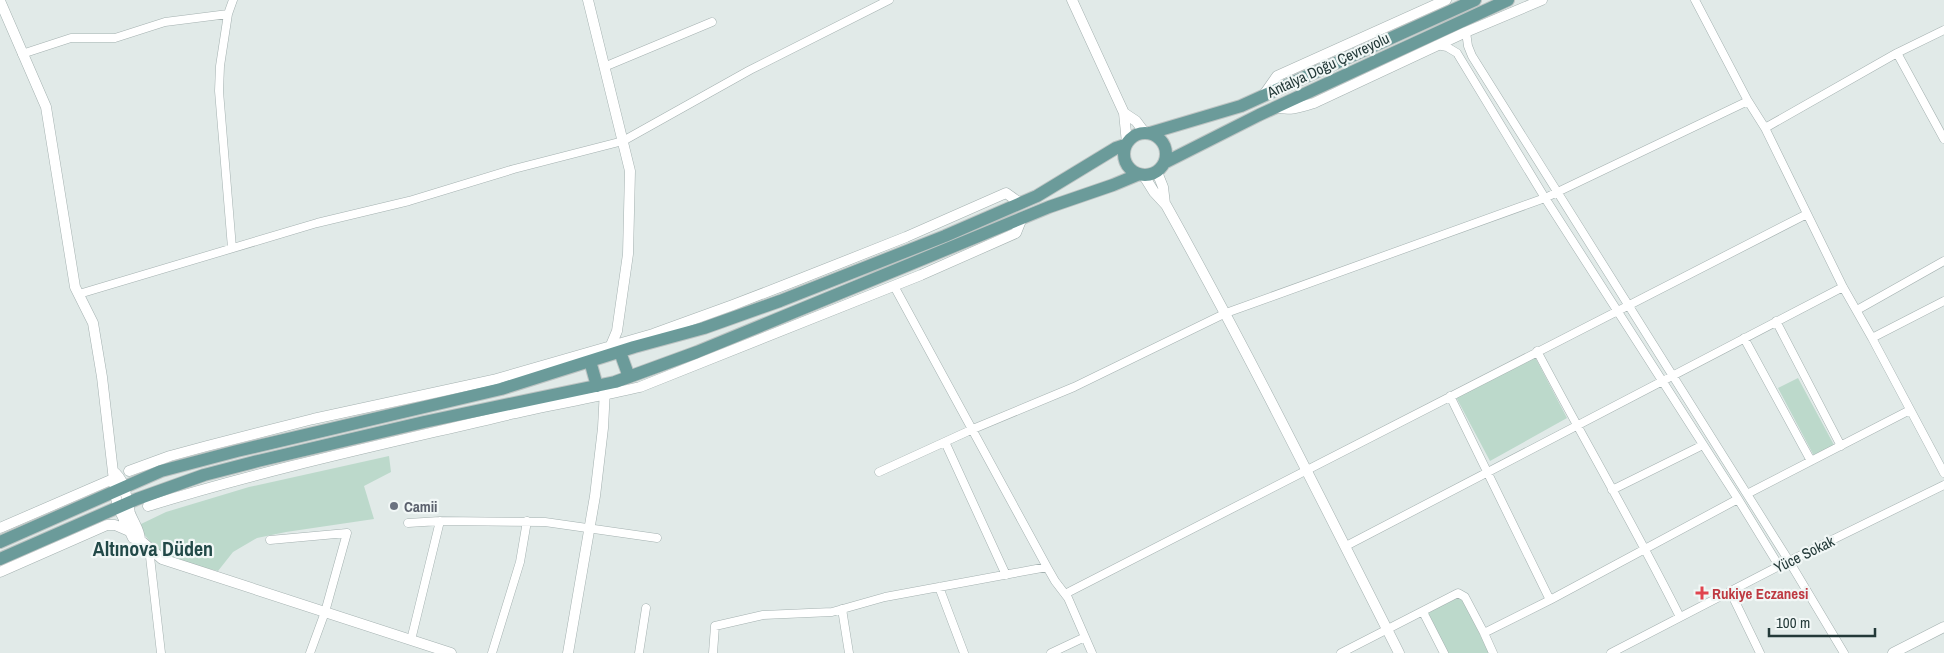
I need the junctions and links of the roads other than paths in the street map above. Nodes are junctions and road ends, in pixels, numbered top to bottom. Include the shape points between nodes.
1 (233, 0) edge
2 (588, 0) edge
3 (889, 0) edge
4 (1072, 0) edge
5 (1446, 0) edge
6 (1475, 0) edge
7 (1508, 0) edge
8 (1542, 0) edge
9 (1695, 0) edge
10 (0, 1) edge
11 (228, 14) junction
12 (712, 22) dead end
13 (1944, 30) edge
14 (1466, 32) junction
15 (1437, 45) junction
16 (1897, 53) junction
17 (22, 54) junction
18 (604, 67) junction
19 (1263, 96) junction
20 (1748, 101) junction
21 (1276, 107) junction
22 (1124, 113) junction
23 (1765, 128) junction
24 (1147, 133) junction
25 (1944, 139) edge
26 (623, 141) junction
27 (1126, 144) junction
28 (1161, 168) junction
29 (1140, 175) junction
30 (1558, 192) junction
31 (1545, 198) junction
32 (1166, 205) junction
33 (1807, 214) junction
34 (1022, 218) junction
35 (232, 248) junction
36 (1944, 261) edge
37 (894, 286) junction
38 (1843, 286) junction
39 (78, 294) junction
40 (1944, 302) edge
41 (1628, 305) junction
42 (1857, 310) junction
43 (1616, 311) junction
44 (1226, 313) junction
45 (1776, 321) junction
46 (1744, 338) junction
47 (1872, 338) junction
48 (613, 351) junction
49 (1537, 351) junction
50 (590, 361) junction
51 (1673, 375) junction
52 (630, 377) junction
53 (1662, 380) junction
54 (602, 389) junction
55 (1450, 396) junction
56 (1910, 410) junction
57 (1576, 425) junction
58 (973, 429) junction
59 (944, 442) junction
60 (1703, 445) junction
61 (207, 446) junction
62 (1841, 446) junction
63 (1811, 461) junction
64 (193, 463) junction
65 (1308, 470) junction
66 (129, 471) dead end
67 (1487, 471) junction
68 (879, 472) dead end
69 (1944, 473) edge
70 (204, 476) junction
71 (116, 482) junction
72 (222, 483) junction
73 (1944, 485) edge
74 (1612, 490) junction
75 (1747, 494) junction
76 (1738, 498) junction
77 (123, 504) junction
78 (148, 506) dead end
79 (440, 521) junction
80 (527, 521) junction
81 (408, 523) dead end
82 (0, 527) edge
83 (590, 528) junction
84 (129, 531) junction
85 (657, 538) dead end
86 (140, 540) junction
87 (270, 540) dead end
88 (0, 542) edge
89 (1346, 546) junction
90 (149, 548) junction
91 (1646, 548) junction
92 (0, 559) edge
93 (1789, 561) junction
94 (1779, 566) junction
95 (1047, 567) junction
96 (0, 572) edge
97 (1006, 575) junction
98 (939, 587) junction
99 (1730, 591) junction
100 (1065, 594) junction
101 (1550, 600) junction
102 (646, 608) dead end
103 (842, 609) junction
104 (324, 612) junction
105 (1423, 612) junction
106 (1680, 617) junction
107 (1944, 627) edge
108 (1388, 630) junction
109 (1484, 633) junction
110 (1085, 637) junction
111 (411, 640) junction
112 (161, 653) edge
113 (310, 653) edge
114 (451, 653) edge
115 (492, 653) edge
116 (568, 653) edge
117 (639, 653) edge
118 (713, 653) edge
119 (849, 653) edge
120 (964, 653) edge
121 (1051, 653) edge
122 (1092, 653) edge
123 (1341, 653) edge
124 (1399, 653) edge
125 (1444, 653) edge
126 (1492, 653) edge
127 (1611, 653) edge
128 (1760, 653) edge
129 (1844, 653) edge
130 (1893, 653) edge

1 - 11 street
2 - 18 street
3 - 26 street via 750,70
4 - 22 street
5 - 19 street via 1277,76
6 - 19 main road, Antalya Doğu Çevreyolu
7 - 21 main road, Antalya Doğu Çevreyolu
8 - 14 street
9 - 20 street
10 - 17 street
11 - 17 street via 165,22 116,38 71,38
11 - 35 street via 219,91
12 - 18 street
13 - 16 street
14 - 15 street
14 - 30 street via 1472,56
15 - 21 street via 1314,103 1294,109
15 - 31 street via 1457,53
16 - 23 street
16 - 25 street
17 - 39 street via 46,107
18 - 26 street
19 - 24 main road, Antalya Doğu Çevreyolu via 1242,106
20 - 23 street
20 - 30 street
21 - 28 main road, Antalya Doğu Çevreyolu
22 - 24 street
22 - 27 street
23 - 33 street
24 - 27 main road via 1135,135
24 - 28 main road via 1164,145 1166,157
26 - 35 street
26 - 48 street via 630,171 628,254
27 - 29 main road via 1126,165
27 - 48 main road via 1037,196 945,236 704,328
28 - 29 main road
28 - 32 street
29 - 32 street
29 - 34 main road
30 - 31 street
30 - 41 street
31 - 43 street
31 - 44 street
32 - 44 street
33 - 38 street
33 - 41 street
34 - 37 street via 1016,233
34 - 52 main road
35 - 39 street
36 - 42 street
37 - 54 street via 640,387
37 - 58 street
38 - 42 street
38 - 45 street
39 - 71 street via 93,323
40 - 47 street
41 - 43 street
41 - 51 street
42 - 47 street
43 - 49 street
43 - 53 street
44 - 58 street via 1074,387
44 - 65 street
45 - 46 street
45 - 62 street
46 - 51 street
46 - 63 street
47 - 56 street
48 - 50 main road
48 - 52 main road
48 - 61 street
49 - 55 street
49 - 57 street
50 - 54 main road
50 - 64 main road via 501,390
51 - 53 street
51 - 75 street
52 - 54 main road
53 - 57 street
53 - 60 street
54 - 70 main road via 424,422
54 - 72 street
54 - 83 street via 604,428
55 - 65 street
55 - 67 street
56 - 62 street
56 - 69 street
57 - 67 street
57 - 74 street
58 - 59 street
58 - 95 street
59 - 68 street
59 - 97 street
60 - 74 street
60 - 76 street
61 - 64 street
61 - 66 street
62 - 63 street
63 - 75 street
64 - 71 main road
65 - 89 street
65 - 100 street
67 - 89 street
67 - 101 street
70 - 72 street
70 - 77 main road
71 - 77 street
71 - 82 street
71 - 88 main road
72 - 78 street
73 - 93 street, Yüce Sokak
74 - 91 street
75 - 93 street
76 - 91 street
76 - 94 street
77 - 84 street
77 - 86 street via 130,512
77 - 92 main road
79 - 80 street
79 - 81 street
79 - 111 street
80 - 83 street
80 - 115 street via 520,562
83 - 85 street
83 - 116 street
84 - 86 street via 133,538
84 - 96 street via 107,525
86 - 90 street
87 - 104 street via 347,533
89 - 108 street
90 - 104 street via 162,559
90 - 112 street
91 - 101 street
91 - 106 street
93 - 94 street, Yüce Sokak
93 - 129 street
94 - 99 street, Yüce Sokak
95 - 97 street
95 - 100 street
97 - 98 street
98 - 103 street
98 - 120 street
99 - 106 street, Yüce Sokak
99 - 128 street
100 - 110 street
101 - 109 street
102 - 117 street
103 - 118 street via 763,615 715,626
103 - 119 street
104 - 111 street
104 - 113 street
105 - 108 street
105 - 109 street via 1461,594
105 - 125 street
106 - 127 street, Yüce Sokak
107 - 130 street
108 - 123 street
108 - 124 street
109 - 126 street
110 - 121 street
110 - 122 street
111 - 114 street

